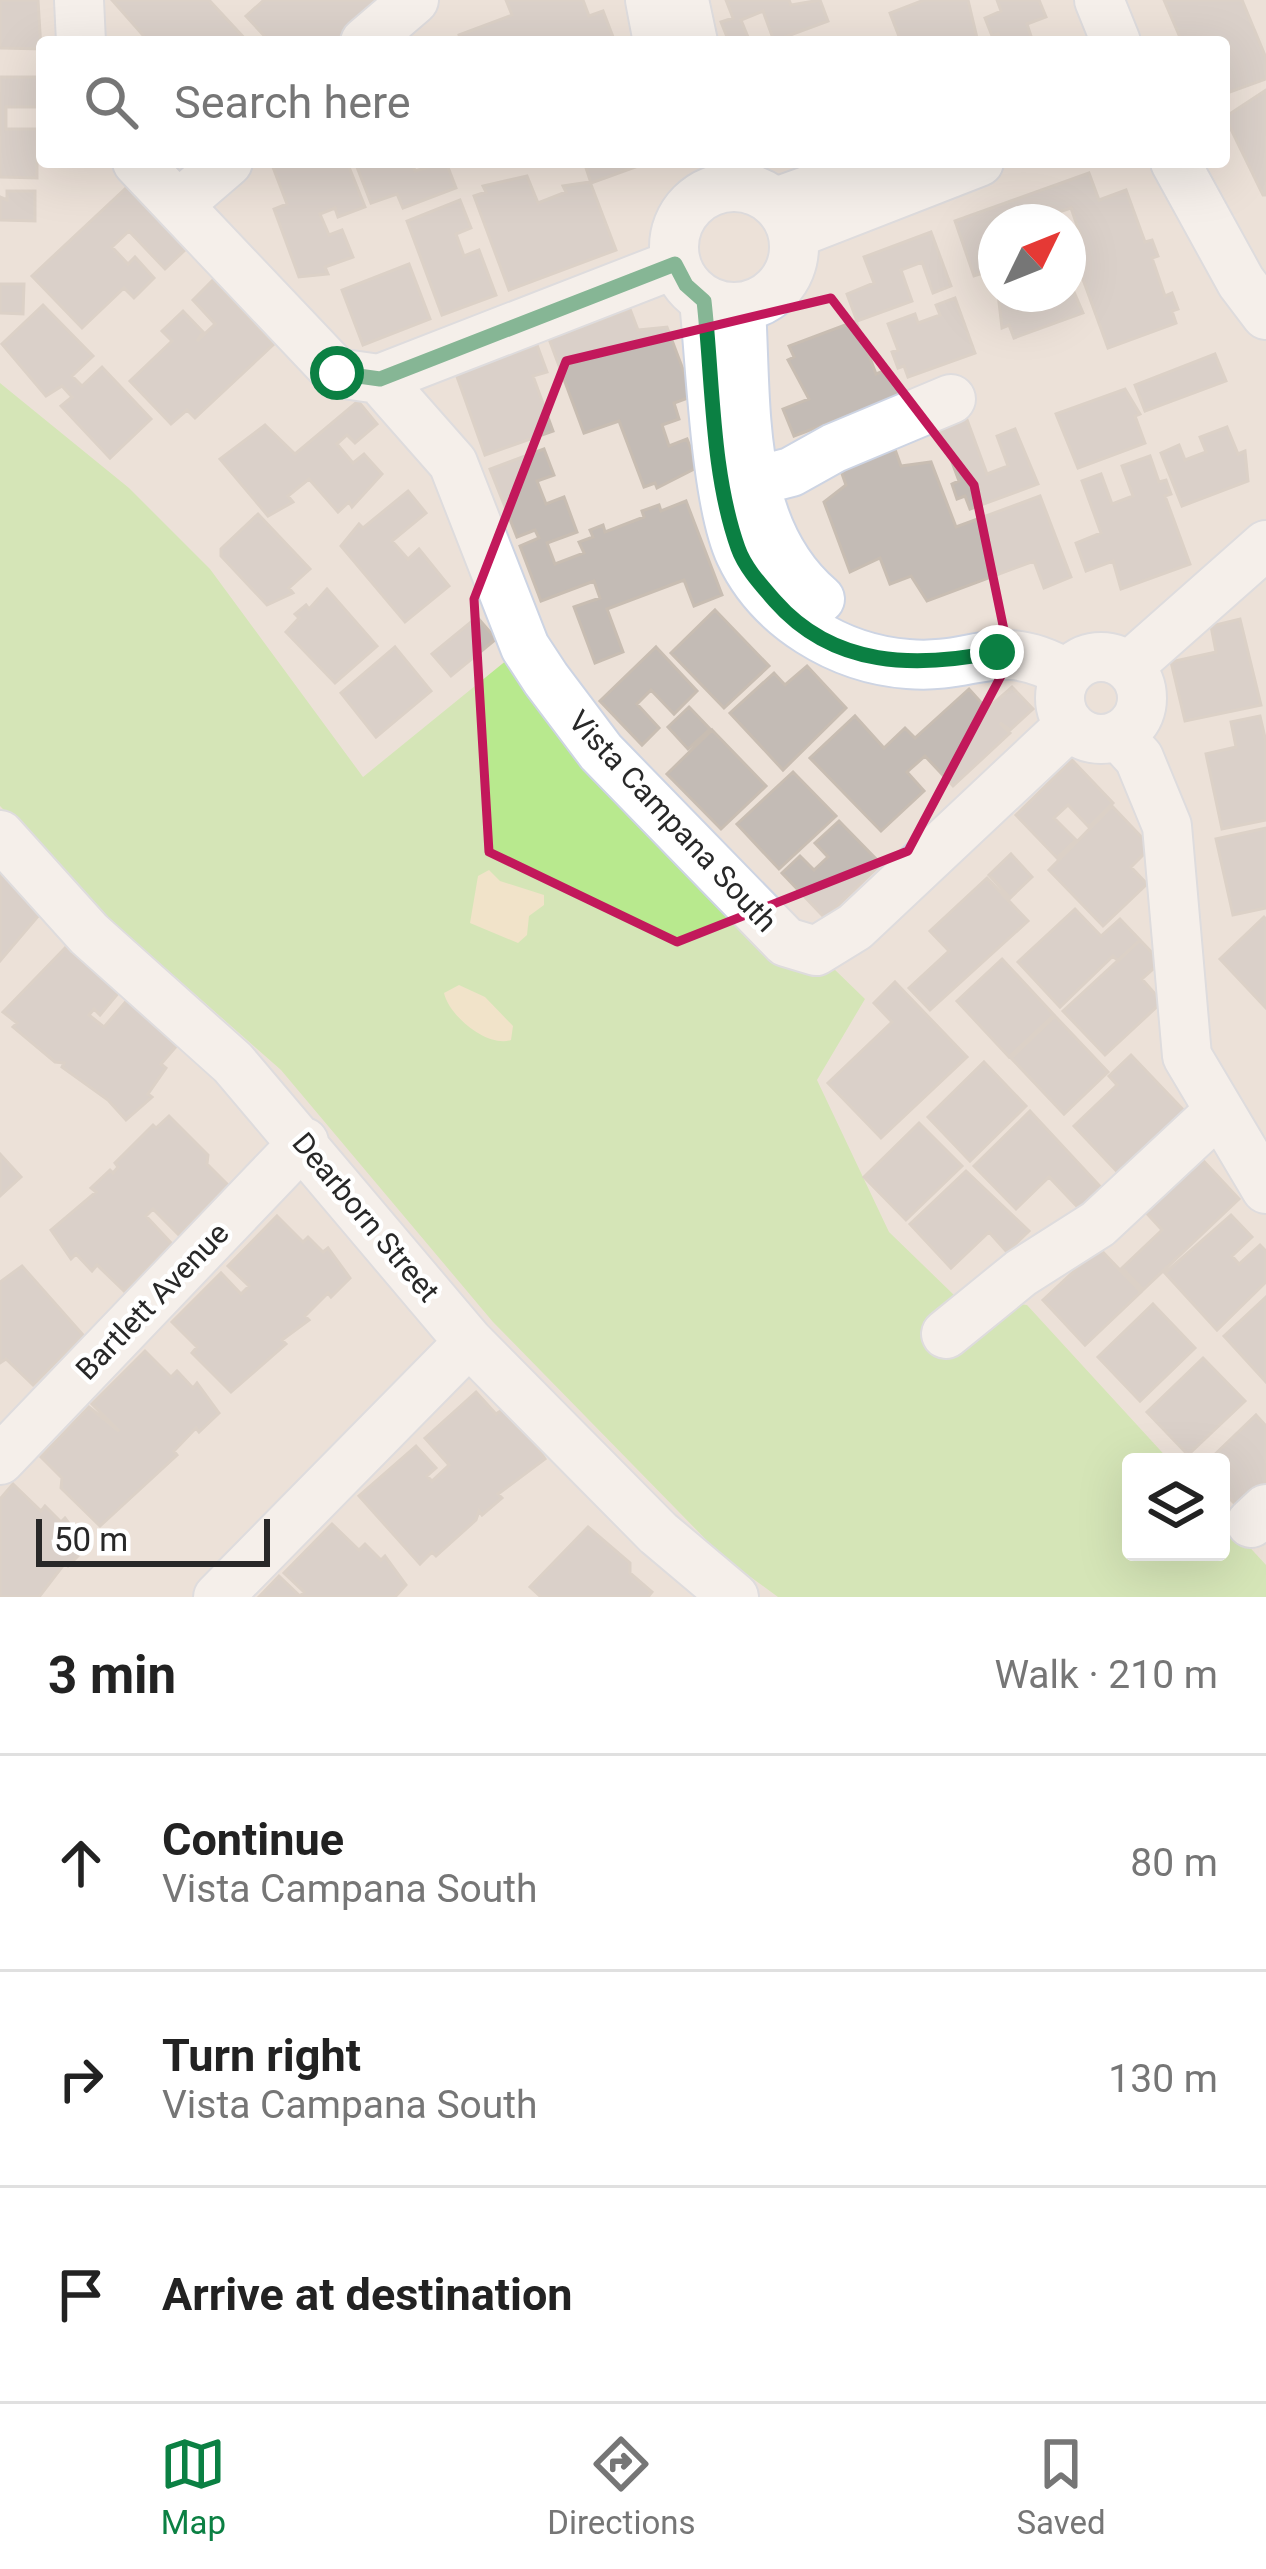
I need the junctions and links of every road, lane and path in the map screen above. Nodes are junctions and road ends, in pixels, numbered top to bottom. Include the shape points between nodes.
1 (79, 0) edge
2 (414, 0) edge
3 (650, 0) edge
4 (684, 0) edge
5 (1099, 0) edge
6 (81, 36) edge
7 (372, 36) edge
8 (657, 36) edge
9 (692, 36) edge
10 (1114, 36) edge
11 (143, 168) edge
12 (221, 168) edge
13 (876, 168) edge
14 (959, 168) edge
15 (1178, 168) edge
16 (705, 178) edge
17 (178, 205) junction
18 (785, 218) junction
19 (706, 291) junction
20 (1266, 315) edge
21 (380, 379) junction
22 (950, 398) dead end
23 (740, 487) junction
24 (1263, 565) edge
25 (1109, 689) junction
26 (0, 835) edge
27 (1218, 1112) junction
28 (1266, 1123) edge
29 (304, 1142) junction
30 (1266, 1189) edge
31 (946, 1334) dead end
32 (469, 1342) junction
33 (0, 1460) edge
34 (711, 1590) edge
35 (218, 1597) edge

1 - 6 street
2 - 7 street
3 - 8 street
4 - 9 street
5 - 10 street
11 - 17 street
12 - 17 street
13 - 18 street
14 - 18 street
15 - 20 street
16 - 18 street via 754,188
16 - 19 street via 674,231
17 - 21 street via 337,373
18 - 19 street via 792,268 772,296
19 - 21 street
19 - 23 street
21 - 25 street, Vista Campana South via 454,464 525,646 547,679 601,752 786,942 816,951 855,927 1070,725 1060,700
22 - 23 street
23 - 25 street via 740,554 788,615 909,664 997,652 1035,656
24 - 25 street
25 - 27 street via 1167,826 1182,1033
25 - 28 street via 1190,811 1214,1050 1244,1103
26 - 29 street, Dearborn Street via 89,934 233,1063
27 - 30 street
27 - 31 street via 1098,1224
29 - 32 street, Dearborn Street
29 - 33 street, Bartlett Avenue
32 - 34 street, Dearborn Street
32 - 35 street

